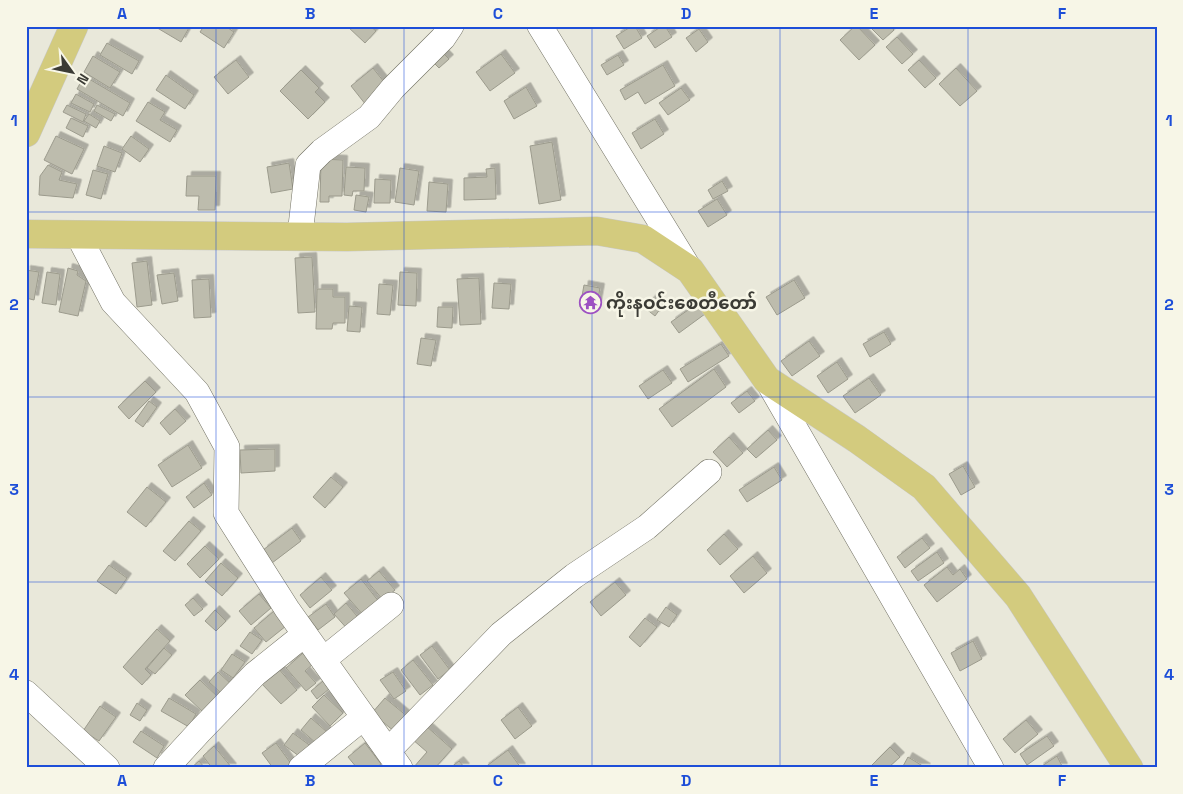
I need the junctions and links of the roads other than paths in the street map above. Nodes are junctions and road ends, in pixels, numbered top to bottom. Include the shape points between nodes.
1 (74, 26) edge
2 (451, 26) edge
3 (543, 27) edge
4 (26, 133) edge
5 (26, 234) edge
6 (78, 235) junction
7 (300, 235) junction
8 (690, 270) junction
9 (768, 380) junction
10 (709, 472) dead end
11 (391, 605) dead end
12 (305, 634) junction
13 (323, 660) junction
14 (26, 693) edge
15 (364, 717) junction
16 (394, 759) edge
17 (107, 768) edge
18 (166, 768) edge
19 (301, 768) edge
20 (990, 768) edge
21 (1129, 768) edge

1 - 4 main road
2 - 7 street via 369,117 308,165
3 - 8 street
5 - 6 main road
6 - 7 main road
6 - 12 street via 113,302 197,392 227,447 226,513
7 - 8 main road via 597,231 643,239
8 - 9 main road
9 - 20 street
9 - 21 main road via 924,486 1018,596
10 - 16 street via 647,527 574,576 501,634
11 - 13 street
12 - 13 street
12 - 18 street via 255,674
13 - 15 street
14 - 17 street
15 - 16 street
15 - 19 street

